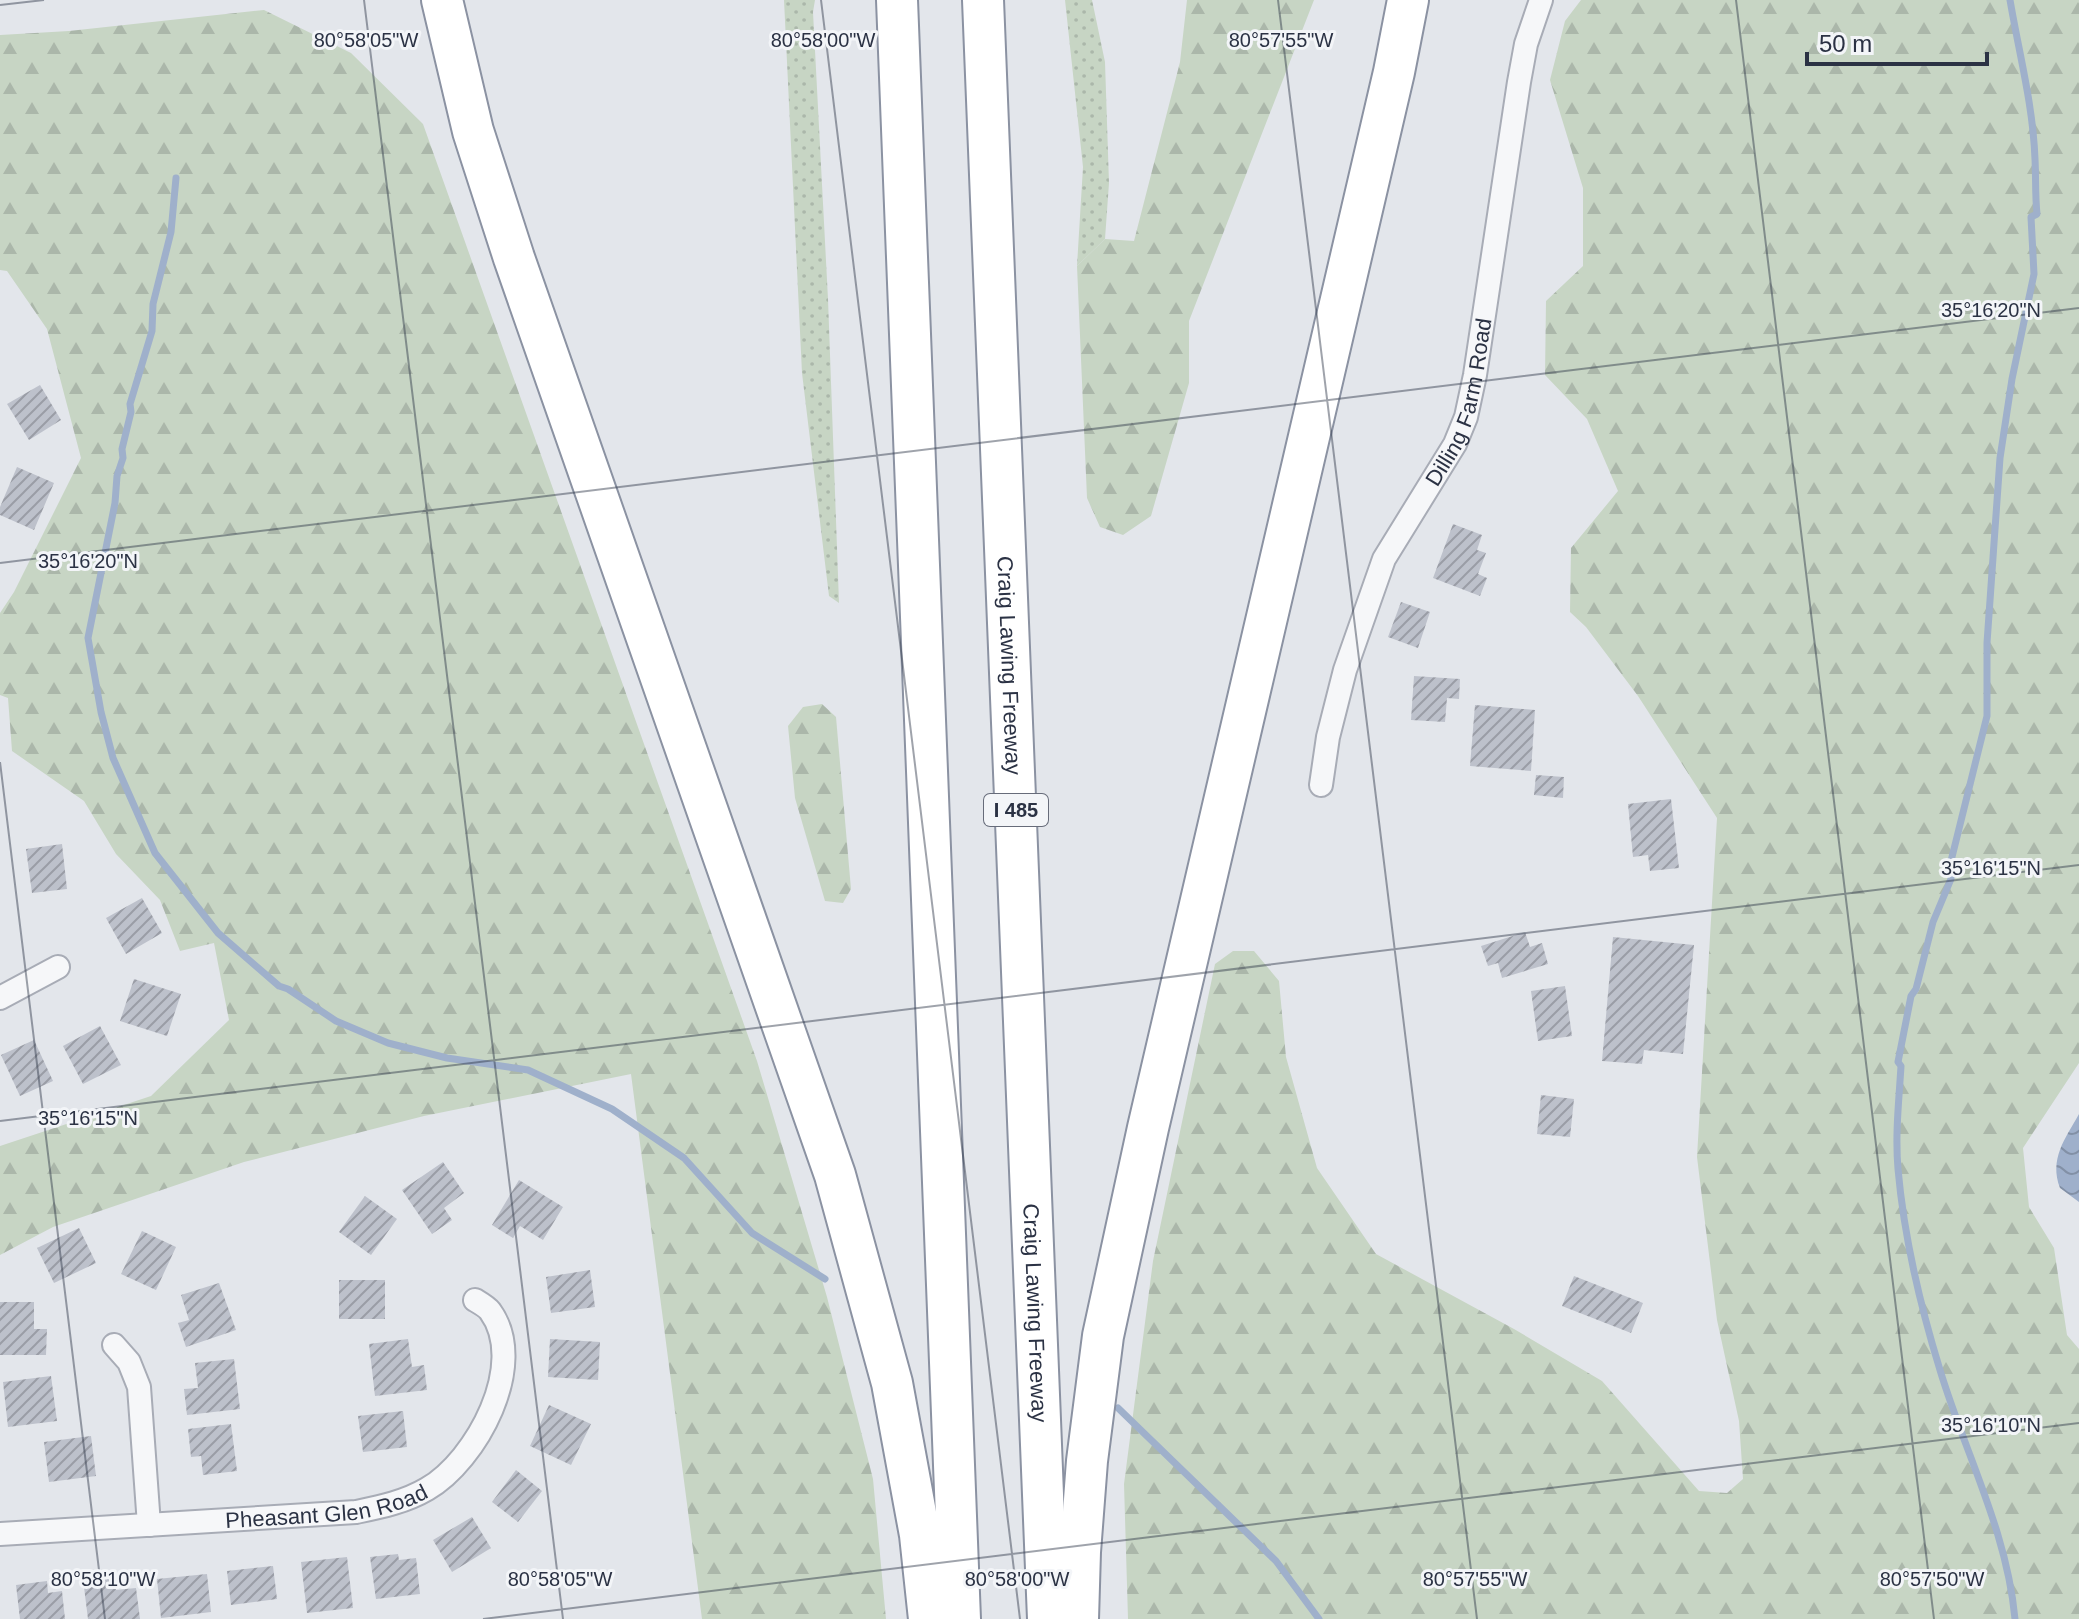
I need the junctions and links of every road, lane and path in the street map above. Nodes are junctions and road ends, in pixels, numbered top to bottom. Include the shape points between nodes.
1 (442, 0) edge
2 (897, 0) edge
3 (983, 0) edge
4 (1408, 0) edge
5 (1541, 0) edge
6 (1321, 785) dead end
7 (58, 967) dead end
8 (0, 998) edge
9 (475, 1300) dead end
10 (114, 1345) dead end
11 (149, 1525) junction
12 (0, 1534) edge
13 (929, 1619) edge
14 (960, 1619) edge
15 (1048, 1619) edge
16 (1078, 1619) edge

1 - 13 highway via 473,131 514,258 835,1175 892,1383 920,1535
2 - 14 highway
3 - 15 highway, Craig Lawing Freeway / I 485
4 - 16 highway via 1103,1336 1087,1461
5 - 6 street, Dilling Farm Road via 1519,82 1466,417 1384,559 1345,670
7 - 8 street
9 - 11 street, Pheasant Glen Road via 490,1311 500,1335 500,1384 476,1440 428,1489 356,1512
10 - 11 street via 129,1362 139,1387
11 - 12 street, Pheasant Glen Road

